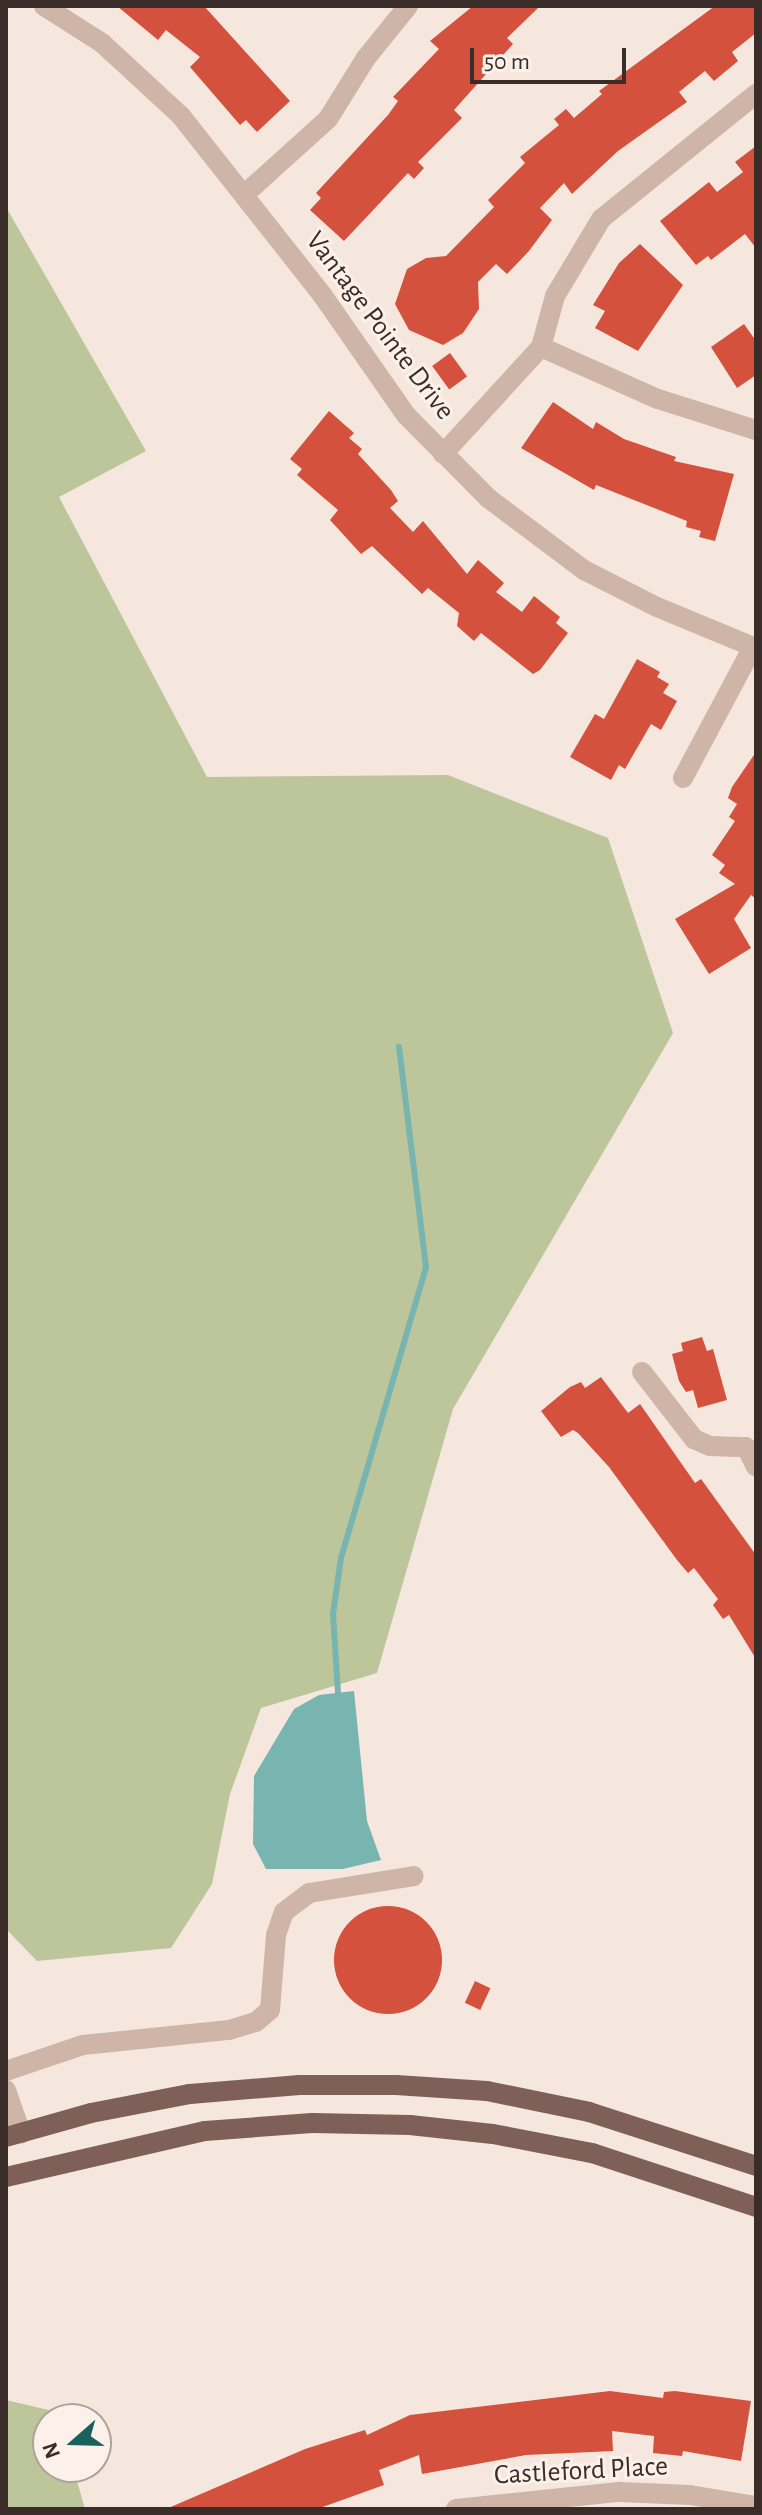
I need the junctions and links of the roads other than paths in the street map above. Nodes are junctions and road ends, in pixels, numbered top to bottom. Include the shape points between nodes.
1 (44, 6) edge
2 (408, 6) edge
3 (756, 94) edge
4 (245, 194) junction
5 (541, 347) junction
6 (756, 430) edge
7 (443, 454) junction
8 (754, 647) edge
9 (683, 778) dead end
10 (642, 1372) dead end
11 (756, 1467) edge
12 (414, 1876) dead end
13 (6, 2071) edge
14 (6, 2090) edge
15 (13, 2135) edge
16 (756, 2166) edge
17 (6, 2177) edge
18 (756, 2207) edge
19 (508, 2504) edge
20 (756, 2506) edge
21 (456, 2509) edge

1 - 4 street, Vantage Pointe Drive via 102,43 143,79
2 - 4 street via 366,58 328,119
3 - 5 street via 601,219 555,296
4 - 7 street, Vantage Pointe Drive via 406,415
5 - 6 street via 658,399
5 - 7 street
7 - 8 street, Vantage Pointe Drive via 499,508 584,570
8 - 9 street
10 - 11 street via 694,1439 710,1446 746,1447
12 - 13 street via 309,1893 284,1912 276,1935 270,2010 256,2022 229,2030 83,2045
14 - 15 street
15 - 16 main road via 190,2094 300,2085 396,2085 487,2091 589,2112
17 - 18 main road via 205,2131 312,2123 410,2125 592,2153
19 - 20 street, Castleford Place via 619,2492 690,2495
19 - 21 street, Castleford Place

